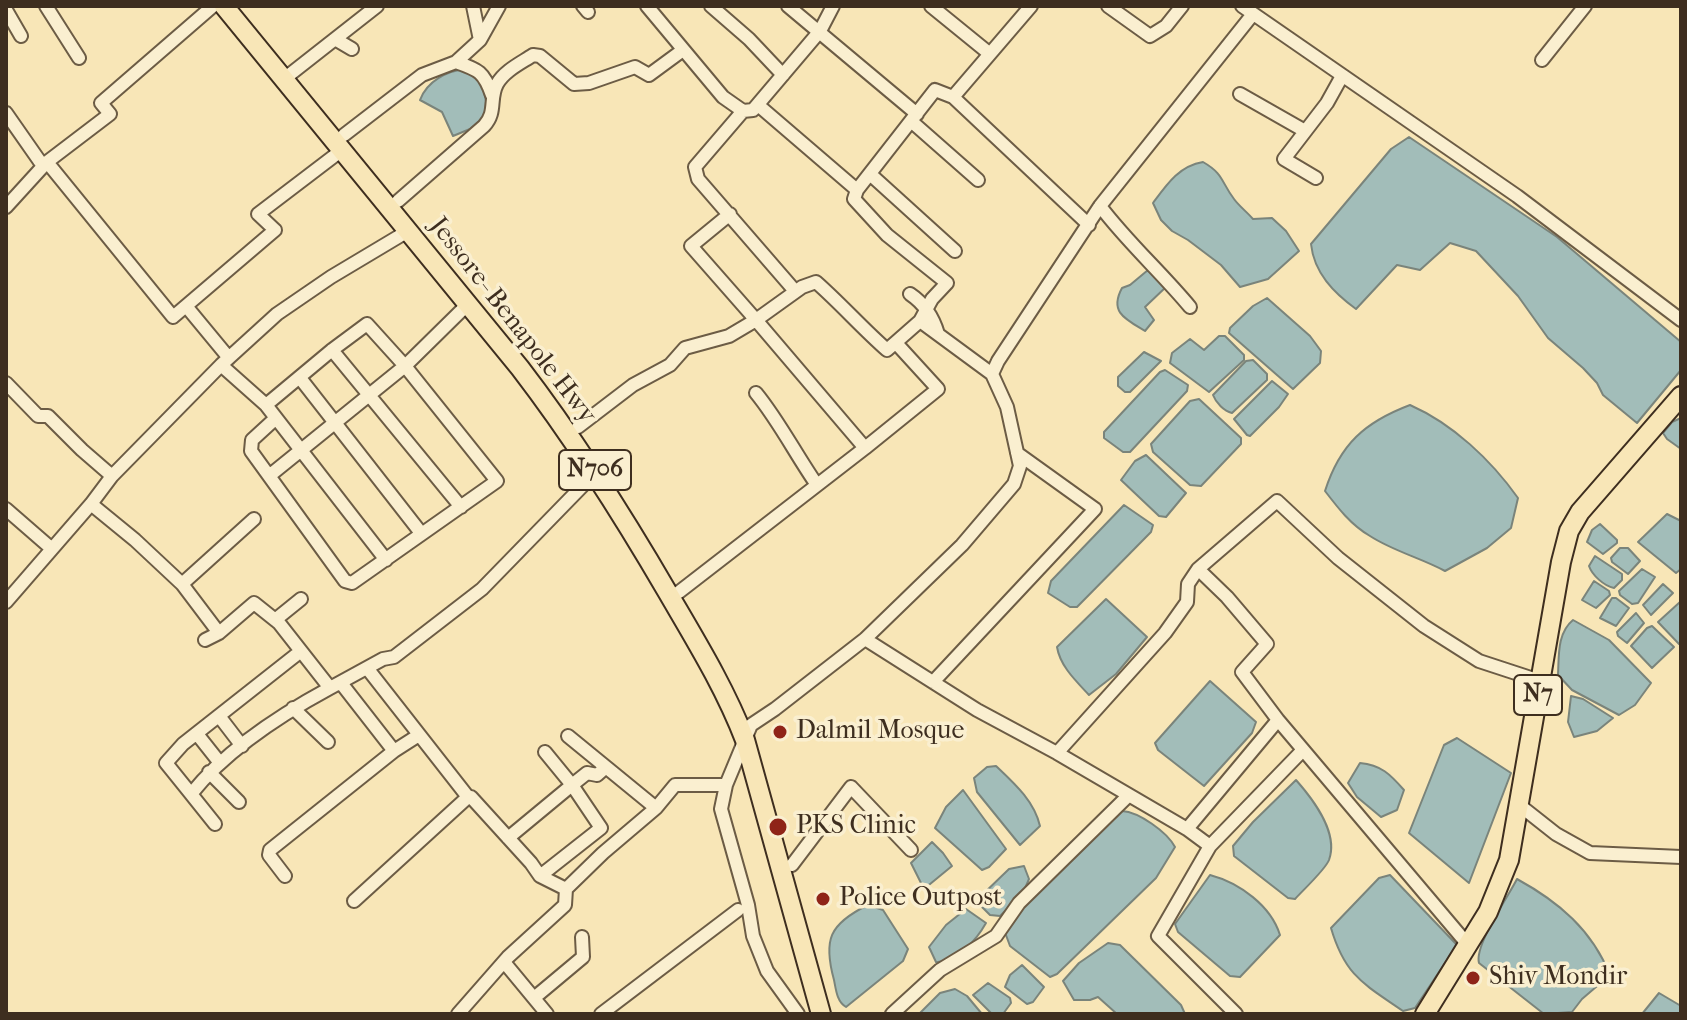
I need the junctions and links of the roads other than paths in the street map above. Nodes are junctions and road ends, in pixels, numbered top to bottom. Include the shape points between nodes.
1 (46, 6) edge
2 (213, 6) edge
3 (224, 6) edge
4 (237, 6) edge
5 (377, 6) edge
6 (473, 6) edge
7 (499, 6) edge
8 (647, 6) edge
9 (711, 6) edge
10 (788, 6) edge
11 (833, 6) edge
12 (931, 6) edge
13 (1031, 6) edge
14 (1108, 6) edge
15 (1182, 6) edge
16 (1585, 6) edge
17 (6, 10) edge
18 (1247, 10) edge
19 (360, 11) edge
20 (820, 31) junction
21 (21, 36) dead end
22 (335, 39) junction
23 (480, 40) junction
24 (352, 49) dead end
25 (683, 50) junction
26 (990, 54) junction
27 (79, 58) dead end
28 (1542, 60) dead end
29 (456, 62) junction
30 (288, 75) junction
31 (783, 75) junction
32 (1342, 76) junction
33 (1240, 94) dead end
34 (953, 97) junction
35 (494, 99) junction
36 (758, 105) junction
37 (743, 111) junction
38 (6, 113) edge
39 (914, 117) junction
40 (1305, 131) junction
41 (343, 143) junction
42 (45, 164) junction
43 (870, 174) junction
44 (1316, 178) dead end
45 (978, 180) dead end
46 (857, 190) junction
47 (9, 199) edge
48 (398, 201) junction
49 (1100, 206) junction
50 (730, 214) junction
51 (1089, 225) junction
52 (408, 231) junction
53 (955, 251) dead end
54 (795, 291) junction
55 (910, 294) dead end
56 (467, 305) junction
57 (186, 306) junction
58 (1190, 307) dead end
59 (756, 320) junction
60 (1681, 320) edge
61 (920, 321) junction
62 (938, 334) junction
63 (896, 343) junction
64 (332, 350) junction
65 (225, 361) junction
66 (405, 366) junction
67 (992, 374) junction
68 (300, 378) junction
69 (6, 383) edge
70 (756, 393) dead end
71 (369, 395) junction
72 (1681, 396) edge
73 (266, 405) junction
74 (276, 418) junction
75 (335, 422) junction
76 (578, 427) junction
77 (865, 448) junction
78 (301, 451) junction
79 (1017, 453) junction
80 (596, 472) junction
81 (112, 476) junction
82 (269, 476) junction
83 (817, 485) junction
84 (91, 504) junction
85 (461, 507) junction
86 (6, 509) edge
87 (254, 519) dead end
88 (421, 533) junction
89 (52, 549) junction
90 (386, 560) junction
91 (1198, 569) junction
92 (182, 584) junction
93 (679, 592) junction
94 (301, 599) dead end
95 (6, 602) edge
96 (275, 620) junction
97 (219, 633) junction
98 (865, 639) junction
99 (205, 640) dead end
100 (301, 651) junction
101 (367, 668) junction
102 (1540, 681) junction
103 (933, 682) junction
104 (335, 685) junction
105 (293, 708) junction
106 (219, 716) junction
107 (1278, 720) junction
108 (748, 732) junction
109 (197, 734) junction
110 (419, 735) junction
111 (568, 736) dead end
112 (328, 742) dead end
113 (242, 746) junction
114 (1303, 750) junction
115 (394, 751) junction
116 (545, 752) dead end
117 (1057, 753) junction
118 (220, 763) junction
119 (606, 767) junction
120 (209, 772) junction
121 (572, 785) junction
122 (726, 785) junction
123 (191, 794) junction
124 (1129, 795) junction
125 (471, 797) dead end
126 (239, 802) dead end
127 (1518, 804) junction
128 (656, 808) junction
129 (215, 824) dead end
130 (1187, 829) junction
131 (508, 838) junction
132 (1210, 846) junction
133 (911, 850) dead end
134 (1681, 857) edge
135 (792, 865) junction
136 (285, 876) dead end
137 (540, 876) junction
138 (566, 889) junction
139 (354, 901) dead end
140 (738, 910) dead end
141 (582, 937) dead end
142 (1469, 946) junction
143 (504, 962) junction
144 (534, 998) junction
145 (458, 1014) edge
146 (547, 1014) edge
147 (601, 1014) edge
148 (798, 1014) edge
149 (821, 1014) edge
150 (832, 1014) edge
151 (892, 1014) edge
152 (1236, 1014) edge
153 (1425, 1014) edge

1 - 27 street
2 - 42 street via 101,103 110,114
3 - 30 highway, Jessore- Benapole Hwy / N706
4 - 30 highway, Jessore- Benapole Hwy / N706
5 - 19 street
6 - 23 street
7 - 23 street
8 - 25 street
9 - 31 street
10 - 20 street
11 - 20 street
12 - 26 street
13 - 26 street
14 - 15 street via 1150,36
16 - 28 street
17 - 21 street
18 - 32 street
18 - 49 street
19 - 22 street
20 - 31 street
20 - 39 street
22 - 24 street
22 - 30 street
23 - 29 street
25 - 35 street via 649,75 635,67 574,84 533,55 505,74
25 - 37 street via 723,97
26 - 34 street
29 - 35 street via 488,79
29 - 41 street via 422,75
30 - 41 highway, Jessore- Benapole Hwy / N706
31 - 36 street
32 - 40 street
32 - 60 street via 1517,196
33 - 40 street
34 - 39 street via 935,90
34 - 51 street
35 - 48 street via 484,126
36 - 37 street
36 - 46 street
37 - 50 street via 695,167 698,179
38 - 42 street
39 - 43 street
39 - 45 street
40 - 44 street via 1284,159
41 - 48 highway, Jessore- Benapole Hwy / N706
41 - 52 highway, Jessore- Benapole Hwy / N706
41 - 57 street via 258,214 275,230
42 - 47 street
42 - 57 street via 173,317
43 - 46 street
43 - 53 street
46 - 61 street via 854,199 887,235 947,283
48 - 76 highway, Jessore- Benapole Hwy / N706
49 - 51 street
49 - 58 street
50 - 54 street
50 - 59 street via 691,246
51 - 67 street
52 - 56 highway, Jessore- Benapole Hwy / N706
52 - 65 street via 277,314
54 - 59 street
54 - 63 street via 820,277 854,320 887,350
55 - 62 street via 934,319
56 - 66 street
56 - 80 highway, Jessore- Benapole Hwy / N706
57 - 65 street
59 - 76 street via 729,336 685,348 670,365 633,385
59 - 77 street
61 - 62 street
61 - 63 street
62 - 67 street
63 - 77 street via 938,389
64 - 66 street via 367,324
64 - 68 street
64 - 71 street
65 - 73 street
65 - 81 street
66 - 71 street
66 - 85 street via 497,481
67 - 79 street via 1007,407
68 - 73 street
68 - 75 street
69 - 81 street
70 - 83 street
71 - 75 street
71 - 85 street
72 - 102 highway, N7 via 1596,492 1569,531
73 - 74 street
74 - 78 street
74 - 82 street via 249,446
75 - 78 street
75 - 88 street
76 - 93 highway, Jessore- Benapole Hwy / N706
77 - 83 street
78 - 82 street
78 - 90 street
79 - 98 street via 1020,466 1014,484 962,545
79 - 103 street via 1095,509
80 - 101 street via 482,589 394,657
80 - 108 highway, Jessore- Benapole Hwy / N706
81 - 84 street
82 - 90 street via 348,584
83 - 93 street
84 - 89 street
84 - 92 street
85 - 88 street
86 - 89 street
87 - 92 street
88 - 90 street
89 - 95 street
91 - 102 street via 1277,501 1424,626 1479,661
91 - 107 street via 1267,644 1242,672
91 - 117 street via 1188,584 1187,602 1165,633
92 - 97 street
93 - 108 highway, Jessore- Benapole Hwy / N706 via 722,665
94 - 96 street
96 - 97 street via 254,603
96 - 100 street
97 - 99 street
98 - 103 street
98 - 108 street
100 - 104 street
100 - 106 street
101 - 104 street
101 - 110 street
102 - 127 highway, N7
103 - 117 street
104 - 105 street
104 - 115 street
105 - 112 street
105 - 113 street
106 - 109 street
106 - 113 street
107 - 114 street
107 - 130 street
108 - 122 street
108 - 135 highway, Jessore- Benapole Hwy / N706
108 - 149 highway, Jessore- Benapole Hwy / N706
109 - 118 street
109 - 123 street via 166,763
110 - 115 street
110 - 139 street via 468,797
111 - 119 street
113 - 118 street
114 - 132 street
114 - 142 street
115 - 136 street via 270,850
116 - 121 street
117 - 124 street
118 - 120 street
119 - 121 street
119 - 128 street
120 - 123 street
120 - 126 street
121 - 131 street
121 - 137 street via 601,828
122 - 128 street via 675,785
122 - 148 street via 721,809 753,936 767,971
123 - 129 street
124 - 130 street
124 - 151 street via 1019,903 996,936 940,970
125 - 131 street
127 - 134 street via 1590,853
127 - 142 highway, N7 via 1504,877
128 - 138 street
130 - 132 street
131 - 137 street
132 - 152 street via 1158,936
133 - 135 street via 851,787
135 - 150 highway, Jessore- Benapole Hwy / N706
137 - 138 street
138 - 143 street via 565,905
140 - 147 street
141 - 144 street via 583,957
142 - 153 highway, N7
143 - 144 street
143 - 145 street
144 - 146 street

